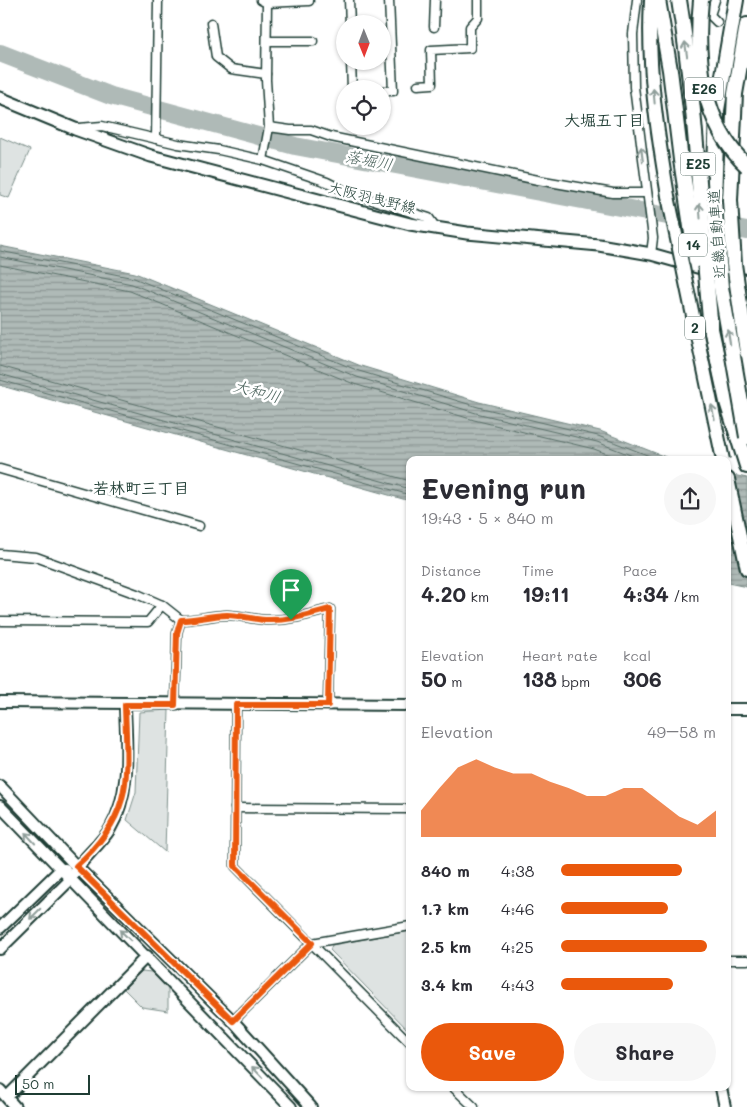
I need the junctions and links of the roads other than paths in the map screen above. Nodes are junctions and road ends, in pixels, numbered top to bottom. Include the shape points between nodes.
1 (158, 0) edge
2 (349, 0) edge
3 (389, 0) edge
4 (435, 0) edge
5 (478, 0) edge
6 (637, 0) edge
7 (651, 0) edge
8 (658, 0) edge
9 (679, 0) edge
10 (701, 0) edge
11 (715, 0) edge
12 (736, 0) edge
13 (309, 1) edge
14 (264, 2) edge
15 (350, 15) edge
16 (388, 15) edge
17 (717, 22) dead end
18 (210, 23) dead end
19 (747, 24) edge
20 (434, 27) dead end
21 (268, 40) junction
22 (313, 41) dead end
23 (390, 70) edge
24 (266, 74) junction
25 (418, 85) dead end
26 (391, 91) edge
27 (0, 98) edge
28 (269, 127) junction
29 (75, 129) junction
30 (156, 138) junction
31 (263, 160) junction
32 (747, 166) edge
33 (647, 194) junction
34 (437, 229) junction
35 (651, 254) junction
36 (747, 281) edge
37 (711, 329) junction
38 (747, 352) edge
39 (747, 437) edge
40 (722, 456) edge
41 (747, 466) edge
42 (0, 469) edge
43 (731, 493) edge
44 (199, 526) dead end
45 (0, 554) edge
46 (747, 569) edge
47 (162, 605) junction
48 (181, 620) junction
49 (0, 621) edge
50 (0, 702) edge
51 (125, 705) junction
52 (175, 705) junction
53 (236, 705) junction
54 (328, 705) junction
55 (406, 705) edge
56 (731, 709) edge
57 (747, 709) edge
58 (0, 786) edge
59 (0, 806) edge
60 (235, 808) junction
61 (406, 809) edge
62 (76, 866) junction
63 (60, 870) junction
64 (70, 880) junction
65 (406, 927) edge
66 (0, 928) edge
67 (312, 943) junction
68 (0, 949) edge
69 (147, 956) junction
70 (731, 960) edge
71 (747, 960) edge
72 (233, 1021) junction
73 (406, 1039) edge
74 (457, 1091) edge
75 (721, 1091) edge
76 (4, 1094) edge
77 (15, 1107) edge
78 (291, 1107) edge
79 (311, 1107) edge
80 (474, 1107) edge
81 (724, 1107) edge

1 - 30 street
2 - 15 street
3 - 16 street
4 - 20 street
5 - 25 street via 478,18 470,27 470,48 430,50 432,84
33 -> 6 street via 634,70 633,34
40 -> 7 main road, 2, bridge via 668,196 654,105
8 - 37 highway, 14, bridge via 690,230
37 -> 9 highway, E25, bridge via 702,246 694,106
10 - 32 highway, E26, bridge via 699,44 706,95 720,130
11 - 17 street via 710,15
39 -> 12 highway, 近畿自動車道 / E26, bridge via 721,287 714,201 720,82
13 - 14 street
14 - 21 street
18 - 24 street via 216,57 232,68
19 - 38 highway, 近畿自動車道 / E26, bridge via 735,94 730,200 734,264
21 - 22 street
21 - 24 street
23 - 26 street
24 - 28 street
27 - 29 main road, 大阪羽曳野線
28 - 31 street
28 - 33 street via 311,130 331,137 566,185 613,193
29 - 30 street via 102,126
29 - 34 main road, 大阪羽曳野線 via 151,156
30 - 31 street
31 - 34 street via 327,182 345,192 429,218
33 - 35 street via 654,238
34 - 35 main road, 大阪羽曳野線 via 575,242
35 - 36 main road, 大阪羽曳野線
37 - 41 highway, E25 via 727,402
42 - 44 street
43 - 46 main road
45 - 47 street via 36,557
47 - 48 street
47 - 49 street via 148,622
48 - 52 street via 177,633
48 - 54 street via 238,615 264,620 291,620 330,609
50 - 51 street
51 - 52 street
51 - 62 street via 123,803 109,830
52 - 53 street
53 - 54 street
53 - 60 street
54 - 55 street
56 - 57 street
58 - 62 street
63 -> 59 street
60 - 61 street
60 - 67 street via 235,866
62 - 63 street
62 - 64 street
62 - 72 street
63 - 64 street
63 - 66 street
64 -> 68 street
69 -> 64 street
65 - 67 street
67 - 72 street
67 - 73 street
69 - 76 street
78 -> 69 street
70 - 71 street
72 - 79 street
74 - 80 street
75 - 81 street
76 - 77 street

